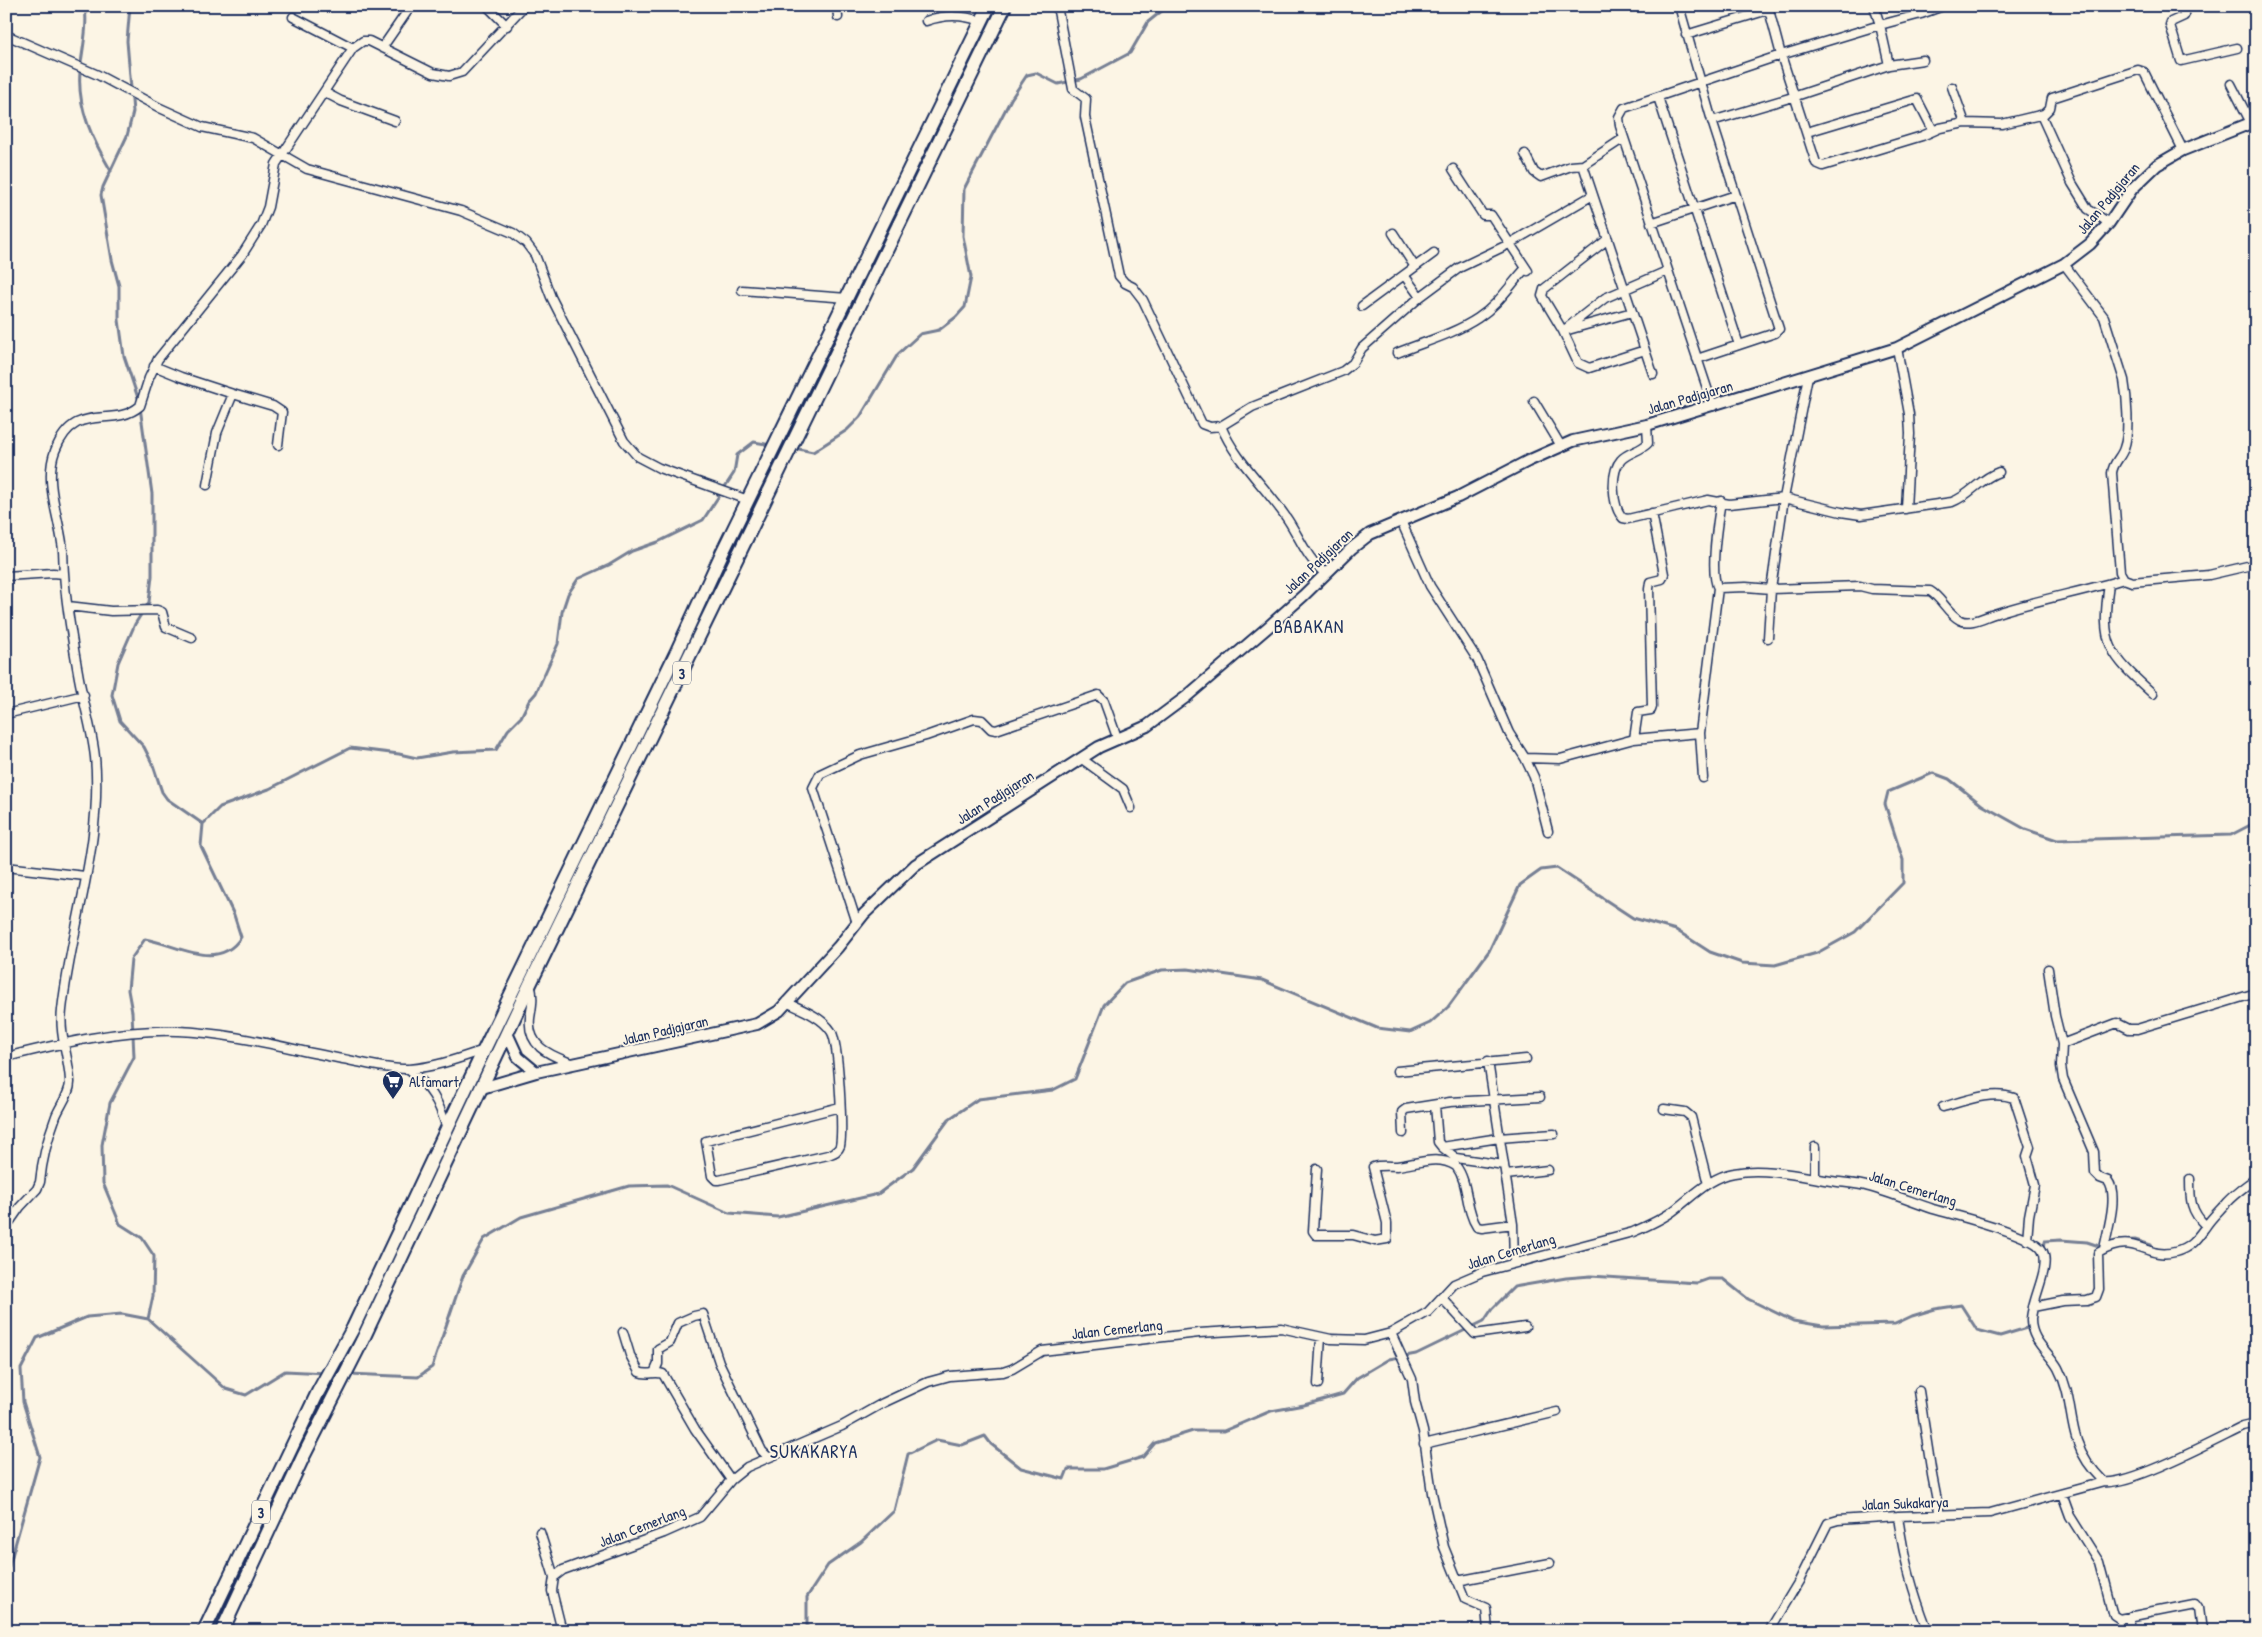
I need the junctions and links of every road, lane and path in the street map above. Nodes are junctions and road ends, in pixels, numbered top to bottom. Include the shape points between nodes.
1 (410, 6) edge
2 (487, 6) edge
3 (524, 6) edge
4 (836, 6) edge
5 (989, 6) edge
6 (1005, 6) edge
7 (1056, 6) edge
8 (1679, 6) edge
9 (1874, 6) edge
10 (1943, 6) edge
11 (2184, 6) edge
12 (1768, 8) edge
13 (293, 17) dead end
14 (838, 17) dead end
15 (926, 21) dead end
16 (982, 21) junction
17 (1880, 25) junction
18 (507, 26) junction
19 (6, 35) edge
20 (1686, 35) junction
21 (353, 48) junction
22 (382, 48) junction
23 (2237, 48) dead end
24 (1781, 54) junction
25 (1923, 60) dead end
26 (1889, 66) junction
27 (1700, 81) junction
28 (2230, 84) dead end
29 (1952, 87) dead end
30 (324, 92) junction
31 (1796, 96) junction
32 (1658, 97) junction
33 (2041, 115) junction
34 (395, 121) dead end
35 (1712, 121) junction
36 (2254, 122) edge
37 (1965, 123) junction
38 (1933, 130) junction
39 (1806, 132) junction
40 (1624, 138) junction
41 (2183, 150) junction
42 (1525, 154) dead end
43 (281, 156) junction
44 (1583, 165) junction
45 (1453, 169) dead end
46 (1593, 195) junction
47 (1736, 195) junction
48 (1695, 208) junction
49 (1651, 222) junction
50 (2109, 223) junction
51 (1393, 233) dead end
52 (1608, 239) junction
53 (1510, 244) junction
54 (1434, 253) dead end
55 (2064, 264) junction
56 (1415, 267) junction
57 (1667, 271) junction
58 (1404, 275) junction
59 (1624, 289) junction
60 (742, 290) dead end
61 (1420, 297) junction
62 (847, 298) junction
63 (1362, 306) dead end
64 (1632, 312) junction
65 (1563, 331) junction
66 (1739, 345) junction
67 (1897, 348) junction
68 (1645, 350) junction
69 (1397, 353) dead end
70 (1697, 359) junction
71 (154, 366) junction
72 (1653, 374) dead end
73 (1808, 376) junction
74 (234, 394) junction
75 (1534, 401) dead end
76 (1713, 406) junction
77 (1646, 425) junction
78 (1221, 426) junction
79 (278, 445) dead end
80 (1561, 446) junction
81 (1999, 472) dead end
82 (206, 485) dead end
83 (1784, 498) junction
84 (748, 500) junction
85 (1721, 501) junction
86 (1906, 509) junction
87 (1652, 514) junction
88 (1401, 521) junction
89 (2256, 564) edge
90 (64, 574) junction
91 (1326, 574) junction
92 (6, 576) edge
93 (2124, 578) junction
94 (2109, 584) junction
95 (1718, 588) junction
96 (1771, 589) junction
97 (68, 606) junction
98 (192, 638) dead end
99 (1768, 638) dead end
100 (2153, 694) dead end
101 (84, 695) junction
102 (6, 714) edge
103 (1700, 733) junction
104 (1634, 739) junction
105 (1118, 740) junction
106 (1525, 758) junction
107 (1082, 759) junction
108 (1703, 778) dead end
109 (1132, 808) dead end
110 (1548, 831) dead end
111 (6, 867) edge
112 (85, 876) junction
113 (545, 922) junction
114 (857, 923) junction
115 (557, 929) junction
116 (2048, 969) dead end
117 (530, 984) junction
118 (2256, 993) edge
119 (786, 1002) junction
120 (507, 1033) junction
121 (62, 1043) junction
122 (2062, 1044) junction
123 (484, 1050) junction
124 (6, 1057) edge
125 (1526, 1059) dead end
126 (1488, 1061) junction
127 (574, 1064) junction
128 (409, 1069) junction
129 (1397, 1071) dead end
130 (536, 1072) junction
131 (482, 1088) junction
132 (1540, 1096) dead end
133 (1493, 1098) junction
134 (1435, 1105) junction
135 (840, 1107) junction
136 (1943, 1107) dead end
137 (1664, 1109) dead end
138 (447, 1130) junction
139 (1403, 1134) dead end
140 (1554, 1134) dead end
141 (1499, 1138) junction
142 (1442, 1147) junction
143 (1815, 1147) dead end
144 (1504, 1165) junction
145 (1317, 1169) dead end
146 (1548, 1170) dead end
147 (1506, 1175) junction
148 (1815, 1178) junction
149 (2256, 1178) edge
150 (2190, 1179) dead end
151 (1708, 1184) junction
152 (1513, 1224) junction
153 (2206, 1226) junction
154 (6, 1227) edge
155 (2027, 1240) junction
156 (2104, 1249) junction
157 (1514, 1263) junction
158 (1442, 1298) junction
159 (2033, 1307) junction
160 (1525, 1327) dead end
161 (623, 1332) dead end
162 (1391, 1333) junction
163 (1321, 1338) junction
164 (654, 1373) junction
165 (1318, 1384) dead end
166 (1919, 1392) dead end
167 (1557, 1412) dead end
168 (2256, 1424) edge
169 (1424, 1444) junction
170 (768, 1457) junction
171 (731, 1480) junction
172 (2104, 1482) junction
173 (2062, 1494) junction
174 (1898, 1516) junction
175 (1940, 1516) junction
176 (540, 1532) dead end
177 (1550, 1563) dead end
178 (554, 1577) junction
179 (1457, 1581) junction
180 (2131, 1616) junction
181 (204, 1631) edge
182 (222, 1631) edge
183 (562, 1631) edge
184 (1488, 1631) edge
185 (1769, 1631) edge
186 (1928, 1631) edge
187 (2131, 1631) edge
188 (2200, 1631) edge

1 - 22 street
2 - 18 street
3 - 18 street
4 - 14 street
5 - 16 main road, 3
6 - 115 main road, 3
7 - 78 street via 1073,89 1086,99 1085,117 1119,276 1143,300 1202,424
8 - 20 street
9 - 17 street
10 - 17 street
11 - 23 street via 2184,16 2170,26 2181,61
12 - 20 street
12 - 24 street
13 - 21 street
15 - 16 street via 960,15
16 - 62 main road, 3
17 - 24 street
17 - 26 street
18 - 22 street via 462,72 449,76 433,73
19 - 43 street via 98,75 202,127 253,138
20 - 27 street
21 - 22 street via 363,41
21 - 30 street
24 - 27 street
24 - 31 street
25 - 26 street
26 - 31 street
27 - 32 street
27 - 35 street
28 - 36 street
29 - 37 street
30 - 34 street
30 - 43 street
31 - 35 street
31 - 39 street
32 - 40 street via 1620,112
32 - 48 street
33 - 37 street via 2002,124
33 - 41 street via 2048,111 2052,98 2141,70
33 - 50 street via 2072,183 2088,209
35 - 47 street
36 - 41 street, Jalan Padjajaran
37 - 38 street
38 - 39 street via 1917,99
38 - 39 street via 1823,166 1816,163
40 - 44 street
40 - 49 street
41 - 50 street, Jalan Padjajaran via 2148,172
42 - 44 street via 1534,172 1541,177
43 - 71 street via 260,225 242,254
43 - 84 street via 307,169 468,214 513,233 534,255 551,297 624,441 638,457 659,468
44 - 46 street
45 - 53 street via 1483,215 1491,215
46 - 52 street
46 - 53 street
47 - 48 street
47 - 66 street via 1779,329
48 - 49 street
48 - 66 street
49 - 57 street
50 - 55 street, Jalan Padjajaran via 2090,244
51 - 56 street
52 - 59 street
52 - 65 street via 1542,292
53 - 61 street via 1459,268
53 - 69 street via 1527,270 1508,291 1479,318
54 - 56 street
55 - 67 street, Jalan Padjajaran
55 - 93 street via 2104,317 2126,390 2125,442 2112,473 2118,562
56 - 58 street
57 - 59 street
57 - 70 street
58 - 61 street
58 - 63 street
59 - 64 street
59 - 65 street via 1590,309
60 - 62 street
61 - 78 street via 1362,348 1353,363 1343,371 1252,407
62 - 84 main road, 3
64 - 65 street
64 - 68 street
65 - 68 street via 1575,358 1585,368
66 - 70 street
67 - 73 street, Jalan Padjajaran
67 - 86 street via 1909,414
68 - 72 street
70 - 76 street
71 - 74 street
71 - 90 street via 138,408 79,421 64,435 54,452 52,493 62,542
73 - 76 street, Jalan Padjajaran
73 - 83 street
74 - 79 street via 282,412
74 - 82 street via 218,433
75 - 80 street
76 - 77 street, Jalan Padjajaran
77 - 80 street, Jalan Padjajaran
77 - 87 street via 1648,444 1621,460 1613,488 1615,506 1623,518
78 - 91 street via 1245,466 1288,520 1304,551
80 - 88 street, Jalan Padjajaran via 1484,486
81 - 86 street via 1985,477 1962,498 1952,502
83 - 85 street via 1729,504
83 - 86 street via 1861,514
83 - 96 street
84 - 113 main road, 3
85 - 87 street via 1694,502
85 - 95 street via 1716,543
87 - 104 street via 1664,574 1662,580 1650,582 1652,708 1638,712
88 - 91 street, Jalan Padjajaran via 1370,534
88 - 106 street via 1430,586 1476,659 1509,733
89 - 93 street via 2210,575 2132,582
90 - 92 street
90 - 97 street
91 - 105 street, Jalan Padjajaran via 1186,697 1147,726
93 - 94 street
94 - 96 street via 2014,607 1971,622 1961,621 1930,591 1860,586
94 - 100 street via 2105,609 2108,643 2127,671
95 - 96 street
95 - 103 street
96 - 99 street
97 - 98 street via 111,611 157,610 162,612 166,627
97 - 101 street
101 - 102 street
101 - 112 street via 95,782 95,808
103 - 104 street
103 - 108 street
104 - 106 street via 1560,759
105 - 107 street, Jalan Padjajaran via 1099,747
105 - 114 street via 1104,701 1095,696 996,730 982,720 974,719 860,755 820,774 814,788
106 - 110 street via 1534,777
107 - 109 street via 1123,789
107 - 114 street, Jalan Padjajaran via 915,865
111 - 112 street
112 - 121 street via 61,1011
113 - 115 main road
113 - 123 main road, 3
114 - 119 street, Jalan Padjajaran
115 - 117 main road, 3
116 - 122 street
117 - 120 main road, 3
117 - 127 street via 533,994 531,1031 535,1043 543,1052
118 - 122 street via 2137,1029 2117,1023
119 - 127 street, Jalan Padjajaran via 774,1015 757,1024
119 - 135 street via 810,1014 831,1031 836,1042
120 - 130 street via 518,1057
120 - 131 main road, 3
121 - 124 street
121 - 128 street via 163,1031 218,1036 376,1066
121 - 154 street via 71,1082 50,1133 37,1189
122 - 156 street via 2063,1079 2094,1152 2095,1173 2108,1181 2112,1188 2112,1209
123 - 128 street via 445,1063
123 - 138 main road, 3
125 - 126 street
126 - 129 street
126 - 133 street
127 - 130 street, Jalan Padjajaran
128 - 138 street via 434,1095
130 - 131 street, Jalan Padjajaran
131 - 182 main road, 3
132 - 133 street
133 - 134 street
133 - 141 street
134 - 139 street via 1402,1112
134 - 142 street via 1438,1142
135 - 135 street via 840,1147 835,1152 720,1180 712,1176 706,1141
136 - 155 street via 1988,1096 2014,1098 2030,1147 2027,1156 2035,1186
137 - 151 street via 1685,1112 1691,1117
138 - 181 main road, 3
140 - 141 street
141 - 142 street
141 - 144 street
142 - 144 street via 1456,1158
143 - 148 street
144 - 147 street
145 - 152 street via 1313,1231 1316,1235 1353,1235 1375,1241 1387,1239 1387,1223 1373,1168 1423,1160 1456,1166 1477,1227
146 - 147 street
147 - 152 street
148 - 151 street, Jalan Cemerlang via 1746,1171 1721,1176
148 - 155 street, Jalan Cemerlang via 1868,1186
149 - 153 street via 2228,1201
150 - 153 street via 2190,1204 2194,1214
151 - 157 street, Jalan Cemerlang via 1652,1224 1633,1232
152 - 157 street
153 - 156 street via 2192,1244 2176,1252 2156,1253 2128,1243
155 - 159 street, Jalan Cemerlang via 2042,1248 2045,1263
156 - 159 street via 2098,1253 2099,1289 2096,1297
157 - 158 street, Jalan Cemerlang via 1454,1284
158 - 160 street via 1475,1334
158 - 162 street, Jalan Cemerlang via 1428,1312
159 - 172 street, Jalan Cemerlang via 2032,1328 2036,1339 2064,1380 2078,1442 2088,1462
161 - 164 street via 639,1372 645,1375
162 - 163 street, Jalan Cemerlang via 1357,1340
162 - 169 street via 1412,1379
163 - 165 street
163 - 170 street, Jalan Cemerlang via 1292,1330 1264,1328 1042,1351 1003,1372 950,1376 928,1382 842,1426
164 - 170 street via 658,1350 670,1342 678,1323 704,1314 719,1362 762,1451
164 - 171 street via 663,1374 695,1429
166 - 175 street
167 - 169 street
168 - 172 street via 2161,1466 2120,1481
169 - 179 street via 1438,1523
170 - 171 street, Jalan Cemerlang via 747,1467
171 - 178 street, Jalan Cemerlang via 700,1517 563,1570
172 - 173 street, Jalan Sukakarya
173 - 175 street, Jalan Sukakarya via 1990,1513
173 - 180 street via 2070,1516 2100,1562 2114,1615 2119,1618
174 - 175 street, Jalan Sukakarya
174 - 185 street, Jalan Sukakarya via 1838,1520 1825,1525 1799,1581
174 - 186 street via 1904,1560
176 - 178 street
177 - 179 street
178 - 183 street via 552,1592
179 - 184 street via 1465,1599 1486,1608
180 - 187 street
180 - 188 street via 2195,1604

